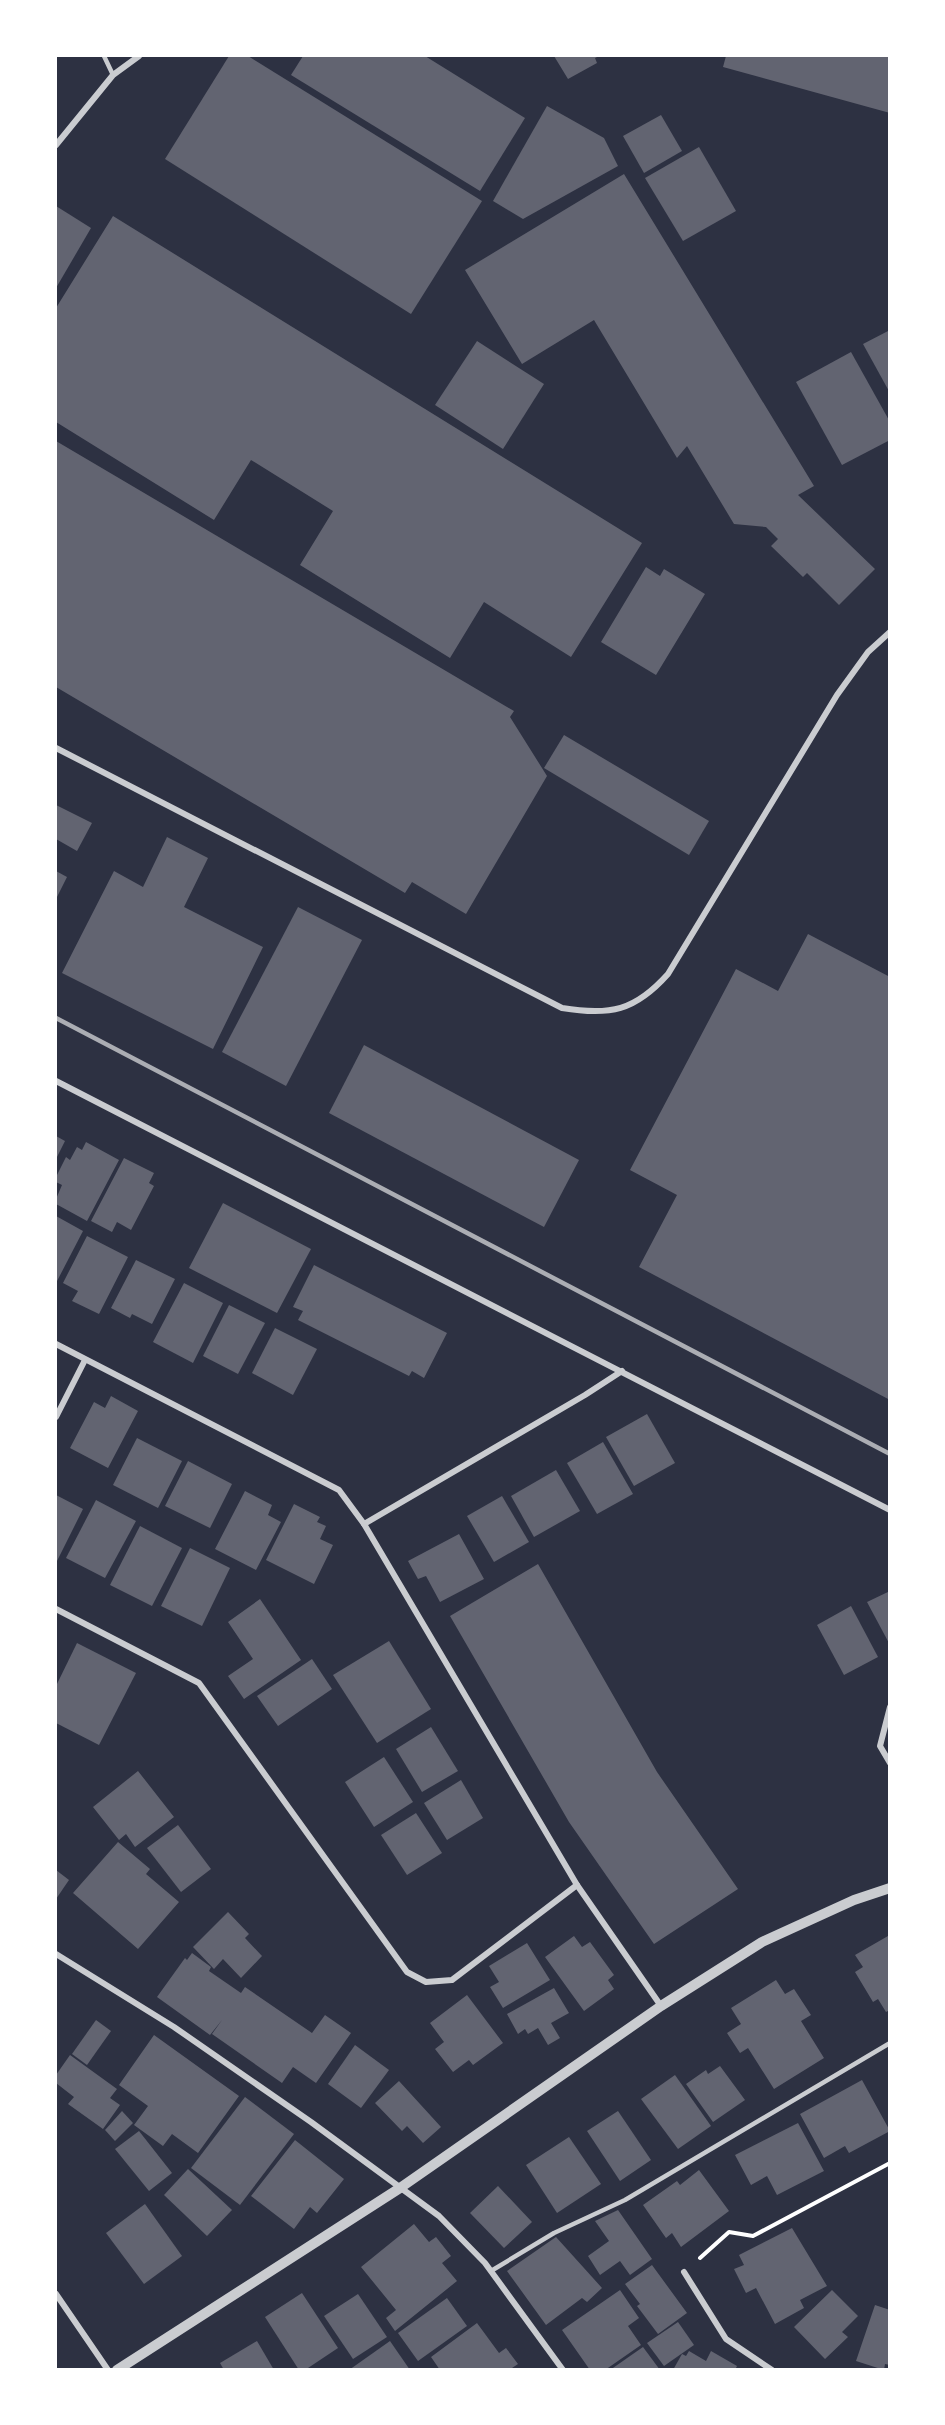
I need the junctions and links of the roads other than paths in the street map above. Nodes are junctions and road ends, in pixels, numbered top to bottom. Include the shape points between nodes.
1 (104, 56) edge
2 (139, 56) edge
3 (113, 75) junction
4 (56, 144) edge
5 (890, 632) edge
6 (56, 748) edge
7 (56, 1080) edge
8 (56, 1344) edge
9 (86, 1360) junction
10 (622, 1371) junction
11 (56, 1417) edge
12 (890, 1510) edge
13 (364, 1524) junction
14 (56, 1610) edge
15 (890, 1707) edge
16 (890, 1763) edge
17 (577, 1885) junction
18 (890, 1888) edge
19 (56, 1954) edge
20 (661, 2006) junction
21 (890, 2043) edge
22 (400, 2188) junction
23 (491, 2271) junction
24 (684, 2272) road end
25 (56, 2294) edge
26 (108, 2370) edge
27 (117, 2370) edge
28 (562, 2370) edge
29 (772, 2370) edge

1 - 3 lane
2 - 3 street
3 - 4 street
5 - 6 street via 868,652 837,695 668,974 641,999 622,1008 590,1013 562,1008
7 - 10 street
8 - 9 street
9 - 11 street
9 - 13 street via 339,1490
10 - 12 street
10 - 13 street
13 - 17 street
14 - 17 street via 199,1683 407,1972 426,1982 452,1980
15 - 16 street via 880,1746
17 - 20 street
18 - 20 street via 762,1942
19 - 22 street via 174,2027
20 - 22 street
21 - 23 lane via 625,2200 554,2233
22 - 23 street via 439,2216
22 - 27 street
23 - 28 street
24 - 29 street via 726,2339
25 - 26 street

